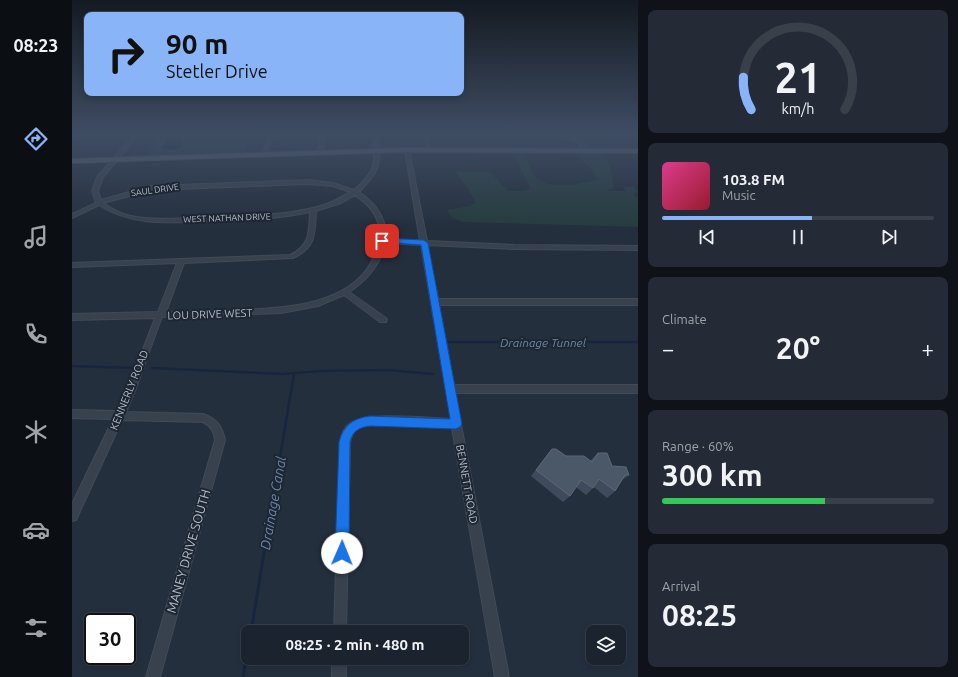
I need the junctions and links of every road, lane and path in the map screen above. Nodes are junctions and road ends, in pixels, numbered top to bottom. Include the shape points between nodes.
1 (111, 165) edge
2 (376, 165) edge
3 (410, 165) edge
4 (356, 193) junction
5 (98, 203) junction
6 (313, 210) junction
7 (72, 216) edge
8 (382, 241) junction
9 (424, 243) junction
10 (638, 248) edge
11 (181, 261) junction
12 (72, 264) edge
13 (344, 292) junction
14 (435, 302) junction
15 (638, 302) edge
16 (160, 315) junction
17 (72, 317) edge
18 (383, 320) dead end
19 (451, 389) junction
20 (638, 389) edge
21 (72, 414) edge
22 (120, 415) junction
23 (456, 424) junction
24 (72, 516) edge
25 (340, 625) edge
26 (339, 665) edge
27 (153, 677) edge
28 (339, 677) edge
29 (502, 677) edge

1 - 5 street via 98,181 95,191
2 - 4 street via 375,171
3 - 9 street, BENNETT ROAD
4 - 5 street, SAUL DRIVE via 326,184 308,182 210,185 151,188
4 - 6 street, WEST NATHAN DRIVE
4 - 8 street via 371,205 379,216
5 - 6 street, WEST NATHAN DRIVE via 120,215 152,220 271,216
5 - 7 street, SAUL DRIVE
6 - 11 street via 310,242 300,253 283,258
8 - 9 street
8 - 13 street, LOU DRIVE WEST via 381,253 371,270
9 - 10 street
9 - 14 street, BENNETT ROAD
11 - 12 street
11 - 16 street, KENNERLY ROAD
13 - 16 street, LOU DRIVE WEST via 311,305 287,310
13 - 18 street
14 - 15 street
14 - 19 street, BENNETT ROAD
16 - 17 street, LOU DRIVE WEST
16 - 22 street, KENNERLY ROAD
19 - 20 street
19 - 23 street, BENNETT ROAD
21 - 22 street
22 - 24 street, KENNERLY ROAD
22 - 27 street, MANEY DRIVE SOUTH via 203,418 215,424 219,431 220,440
23 - 25 street via 370,421 356,424 346,435
23 - 29 street, BENNETT ROAD
26 - 28 street

